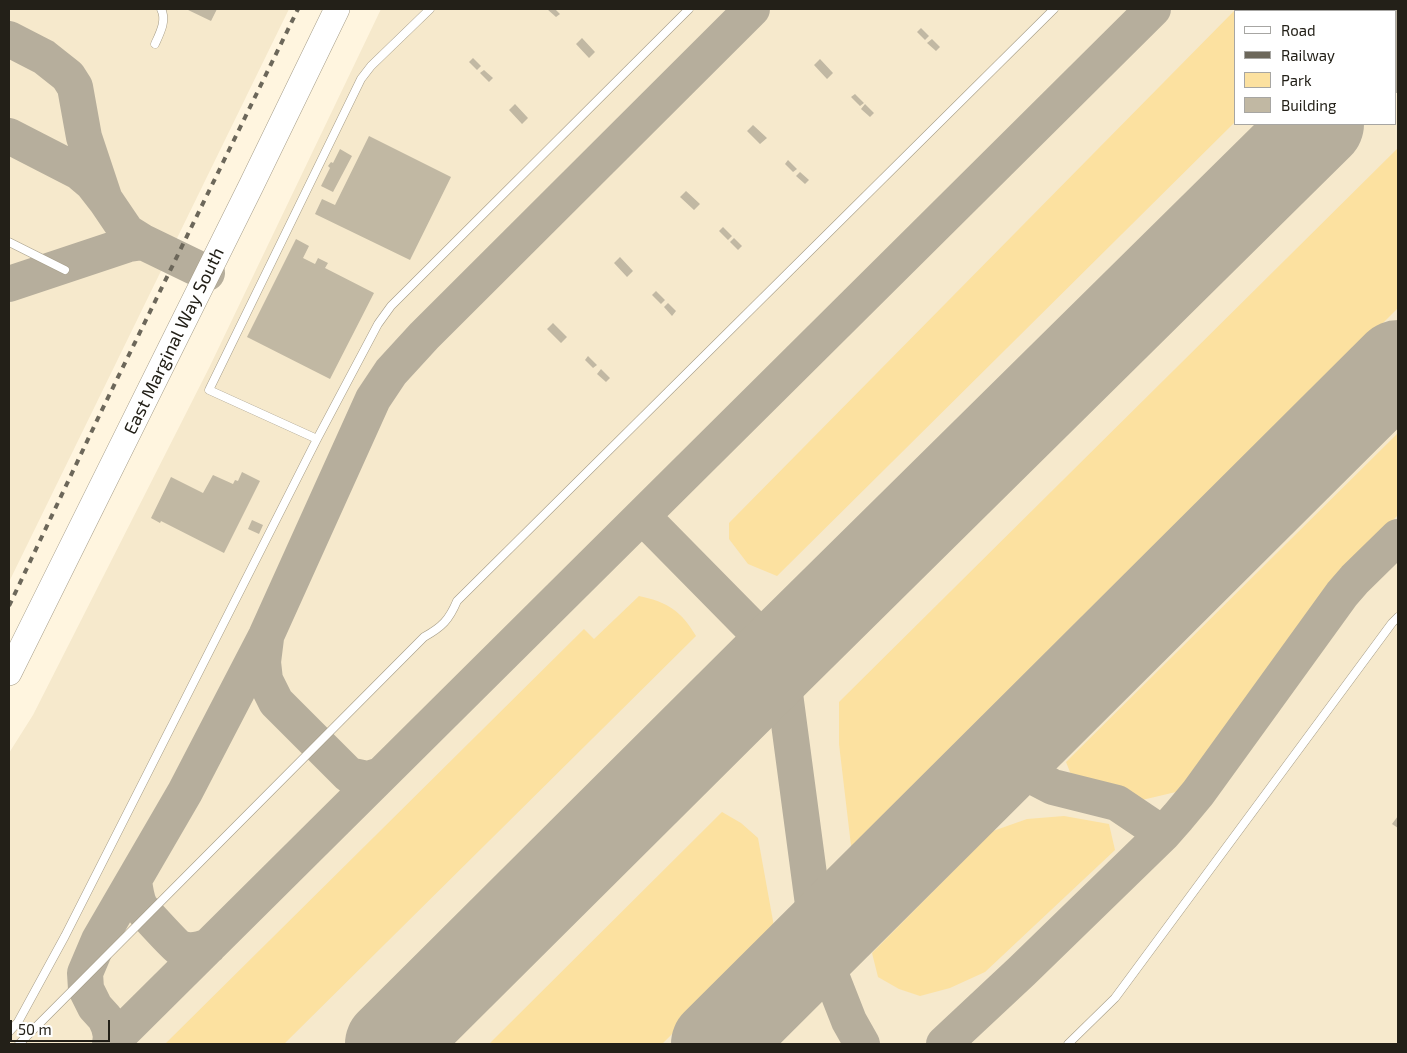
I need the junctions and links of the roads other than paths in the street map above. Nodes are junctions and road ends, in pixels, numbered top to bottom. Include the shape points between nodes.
1 (161, 9) edge
2 (337, 9) edge
3 (430, 9) edge
4 (689, 9) edge
5 (1054, 9) edge
6 (155, 44) dead end
7 (9, 242) edge
8 (65, 270) dead end
9 (317, 439) junction
10 (1398, 617) edge
11 (9, 672) edge
12 (9, 1032) edge
13 (19, 1044) edge
14 (1068, 1044) edge

1 - 6 lane via 164,21
2 - 11 main road, East Marginal Way South
3 - 9 lane via 361,79 209,390
4 - 9 lane via 391,306 378,324
5 - 13 lane via 471,587 457,601 446,621 424,637
7 - 8 lane
9 - 12 lane via 65,936 18,1022
10 - 14 lane via 1115,998

